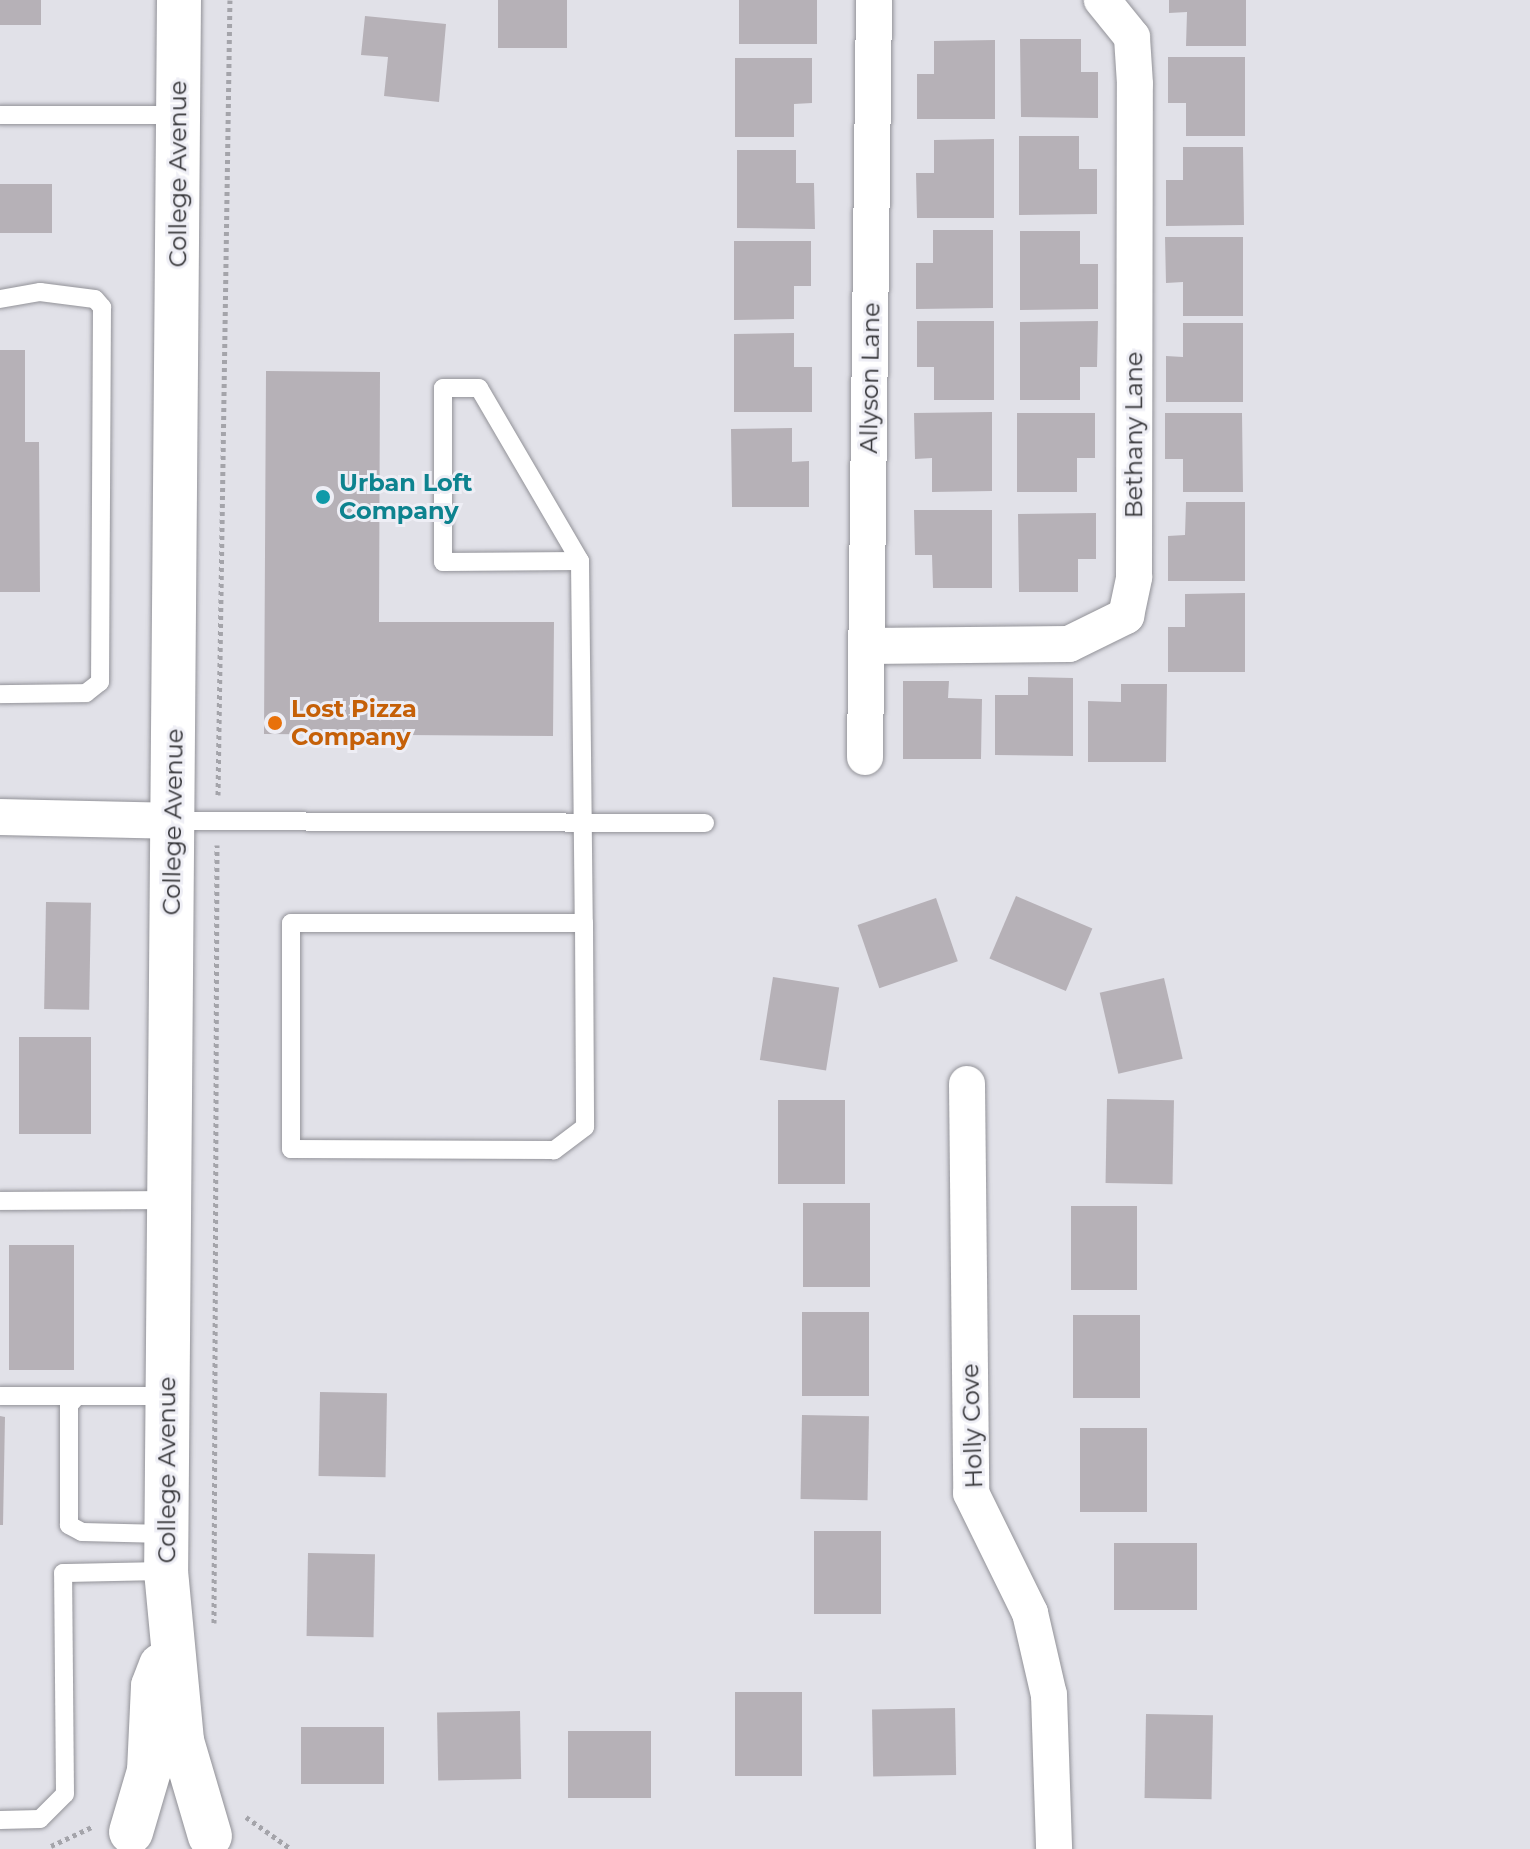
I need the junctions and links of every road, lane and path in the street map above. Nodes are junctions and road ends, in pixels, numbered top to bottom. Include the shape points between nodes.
1 (179, 0) edge
2 (230, 0) edge
3 (874, 0) edge
4 (1102, 0) edge
5 (0, 115) edge
6 (178, 115) junction
7 (0, 299) edge
8 (580, 561) junction
9 (868, 646) junction
10 (0, 694) edge
11 (865, 757) dead end
12 (0, 817) edge
13 (173, 821) junction
14 (218, 821) junction
15 (582, 823) junction
16 (705, 823) dead end
17 (584, 923) junction
18 (967, 1084) dead end
19 (169, 1200) junction
20 (0, 1201) edge
21 (0, 1396) edge
22 (77, 1396) junction
23 (167, 1396) junction
24 (166, 1553) junction
25 (214, 1629) dead end
26 (169, 1644) junction
27 (0, 1820) edge
28 (119, 1841) edge
29 (218, 1843) edge
30 (1054, 1849) edge

1 - 6 street, College Avenue
2 - 14 path
3 - 9 street, Allyson Lane
4 - 9 street, Bethany Lane via 1132,37 1135,84 1134,577 1126,616 1069,644
5 - 6 lane
6 - 13 street, College Avenue
7 - 10 lane via 40,292 95,299 102,323 100,682 86,693
8 - 8 lane via 443,562 443,388 479,388
8 - 15 lane
9 - 11 street, Allyson Lane
12 - 13 street
13 - 14 lane
13 - 19 street, College Avenue
14 - 15 lane
14 - 25 path
15 - 16 lane
15 - 17 lane
17 - 17 lane via 585,1127 554,1150 291,1149 291,923
18 - 30 street, Holly Cove via 971,1493 1030,1613 1049,1695
19 - 20 lane
19 - 23 street, College Avenue
21 - 22 lane
22 - 23 lane
22 - 24 lane via 69,1405 69,1525
23 - 24 street, College Avenue
24 - 26 street, College Avenue
24 - 27 lane via 63,1573 65,1794 40,1819
26 - 28 street, College Avenue via 153,1686 149,1771
26 - 29 street, College Avenue via 182,1688 189,1774
28 - 29 street via 169,1823

